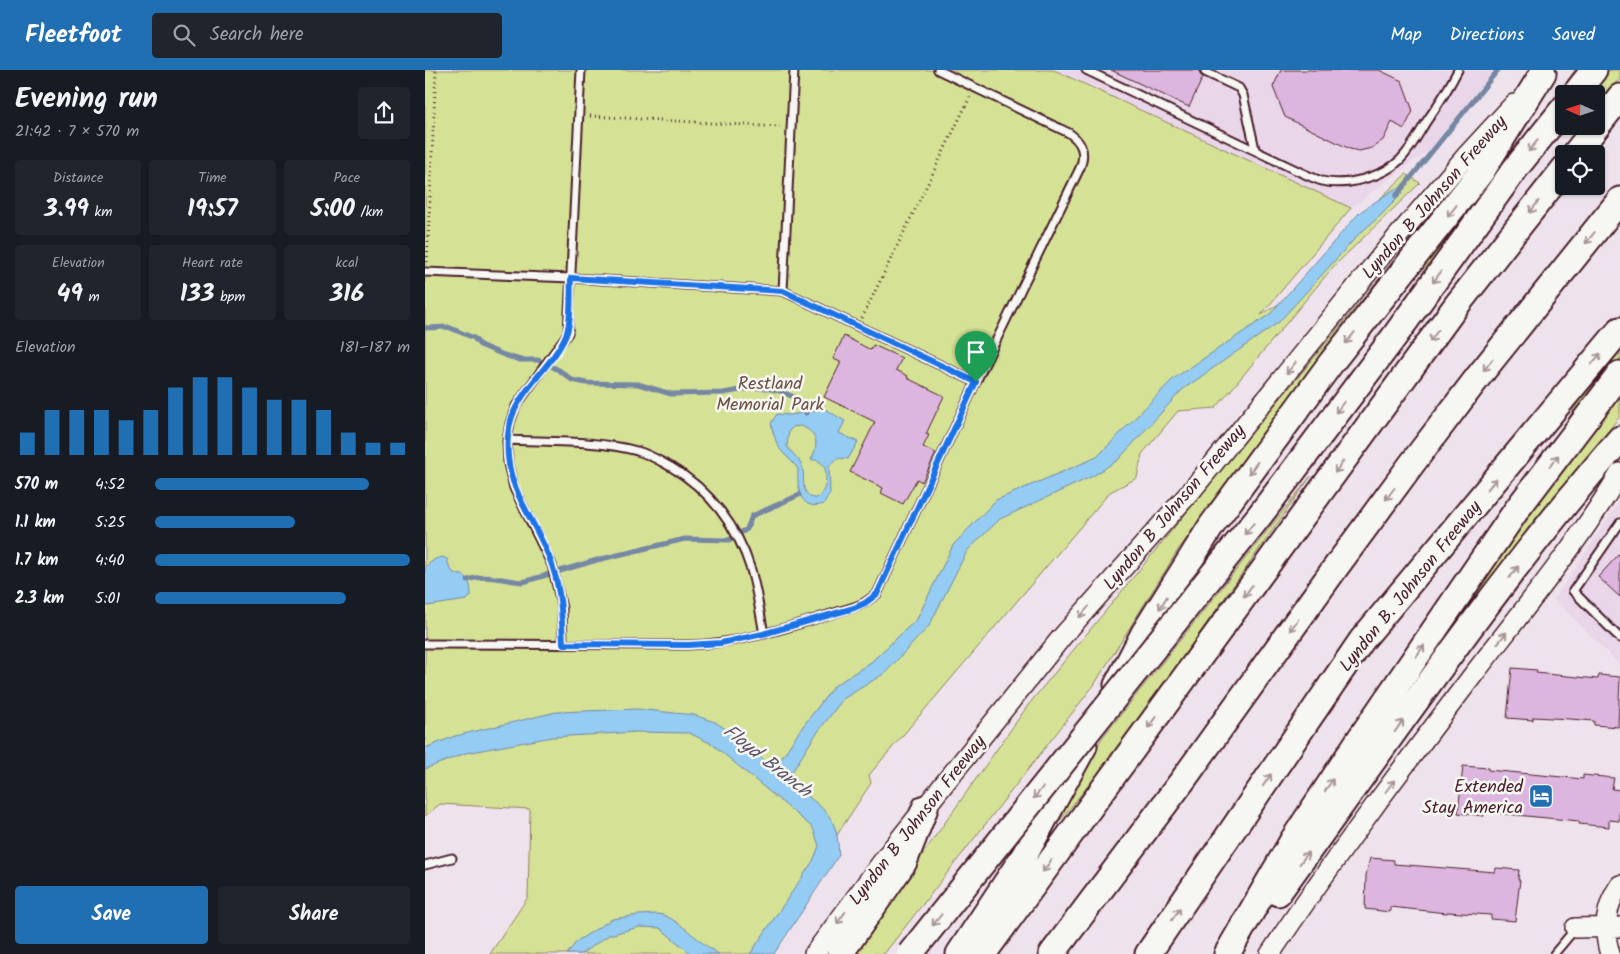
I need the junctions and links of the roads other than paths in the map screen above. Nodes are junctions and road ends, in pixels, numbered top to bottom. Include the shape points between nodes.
1 (581, 70) edge
2 (794, 70) edge
3 (938, 70) edge
4 (1086, 70) edge
5 (1459, 70) edge
6 (1594, 70) edge
7 (1544, 71) edge
8 (1205, 72) dead end
9 (1582, 85) edge
10 (1620, 97) edge
11 (1555, 119) edge
12 (1582, 145) edge
13 (1255, 150) junction
14 (1555, 180) edge
15 (1620, 200) edge
16 (426, 272) edge
17 (571, 278) junction
18 (783, 291) junction
19 (1620, 330) edge
20 (1620, 374) edge
21 (976, 382) junction
22 (1620, 439) edge
23 (507, 440) junction
24 (1620, 473) edge
25 (1620, 523) edge
26 (763, 634) junction
27 (1620, 638) edge
28 (425, 644) edge
29 (563, 644) junction
30 (925, 808) joint
31 (897, 856) junction
32 (452, 858) dead end
33 (425, 865) edge
34 (1620, 885) edge
35 (1613, 927) edge
36 (1575, 928) joint
37 (814, 954) edge
38 (840, 954) edge
39 (910, 954) edge
40 (959, 954) edge
41 (983, 954) edge
42 (1052, 954) edge
43 (1148, 954) edge
44 (1227, 954) edge
45 (1234, 954) edge
46 (1270, 954) edge
47 (1554, 954) edge
48 (1611, 954) edge

1 - 17 lane
2 - 18 lane
3 - 21 lane via 1069,132 1079,142 1083,155 1080,168
4 - 13 lane
5 - 13 lane via 1401,160 1377,176 1349,182 1322,182
6 - 9 highway
7 -> 30 main road, Lyndon B Johnson Freeway via 1467,155 1192,490 1061,638
7 -> 40 highway via 1481,172 1331,363 1212,525 1144,633 1025,856
8 - 13 lane via 1239,88
10 - 12 highway
11 -> 39 highway, bridge via 1254,523
14 -> 41 highway via 1456,306
15 -> 42 highway via 1411,465 1183,780
16 - 17 lane
17 - 18 lane
17 - 23 lane via 567,332 512,414
18 - 21 lane
43 -> 19 highway, Lyndon B. Johnson Freeway via 1362,640
44 -> 20 highway via 1293,840 1359,740 1518,508
21 - 26 lane via 877,594 854,608
45 -> 22 highway via 1473,624
23 - 26 lane via 637,451 685,476 713,501 741,545 751,570
23 - 29 lane via 514,488 552,565 562,608
46 -> 24 main road via 1349,840 1570,549
25 - 27 lane via 1573,591
26 - 29 lane via 707,645
28 - 29 lane
30 - 31 highway
31 -> 37 main road, Lyndon B Johnson Freeway
31 - 38 highway
32 - 33 lane
34 - 35 main road via 1610,903
35 - 36 main road
35 - 48 main road via 1607,944
36 - 47 lane

